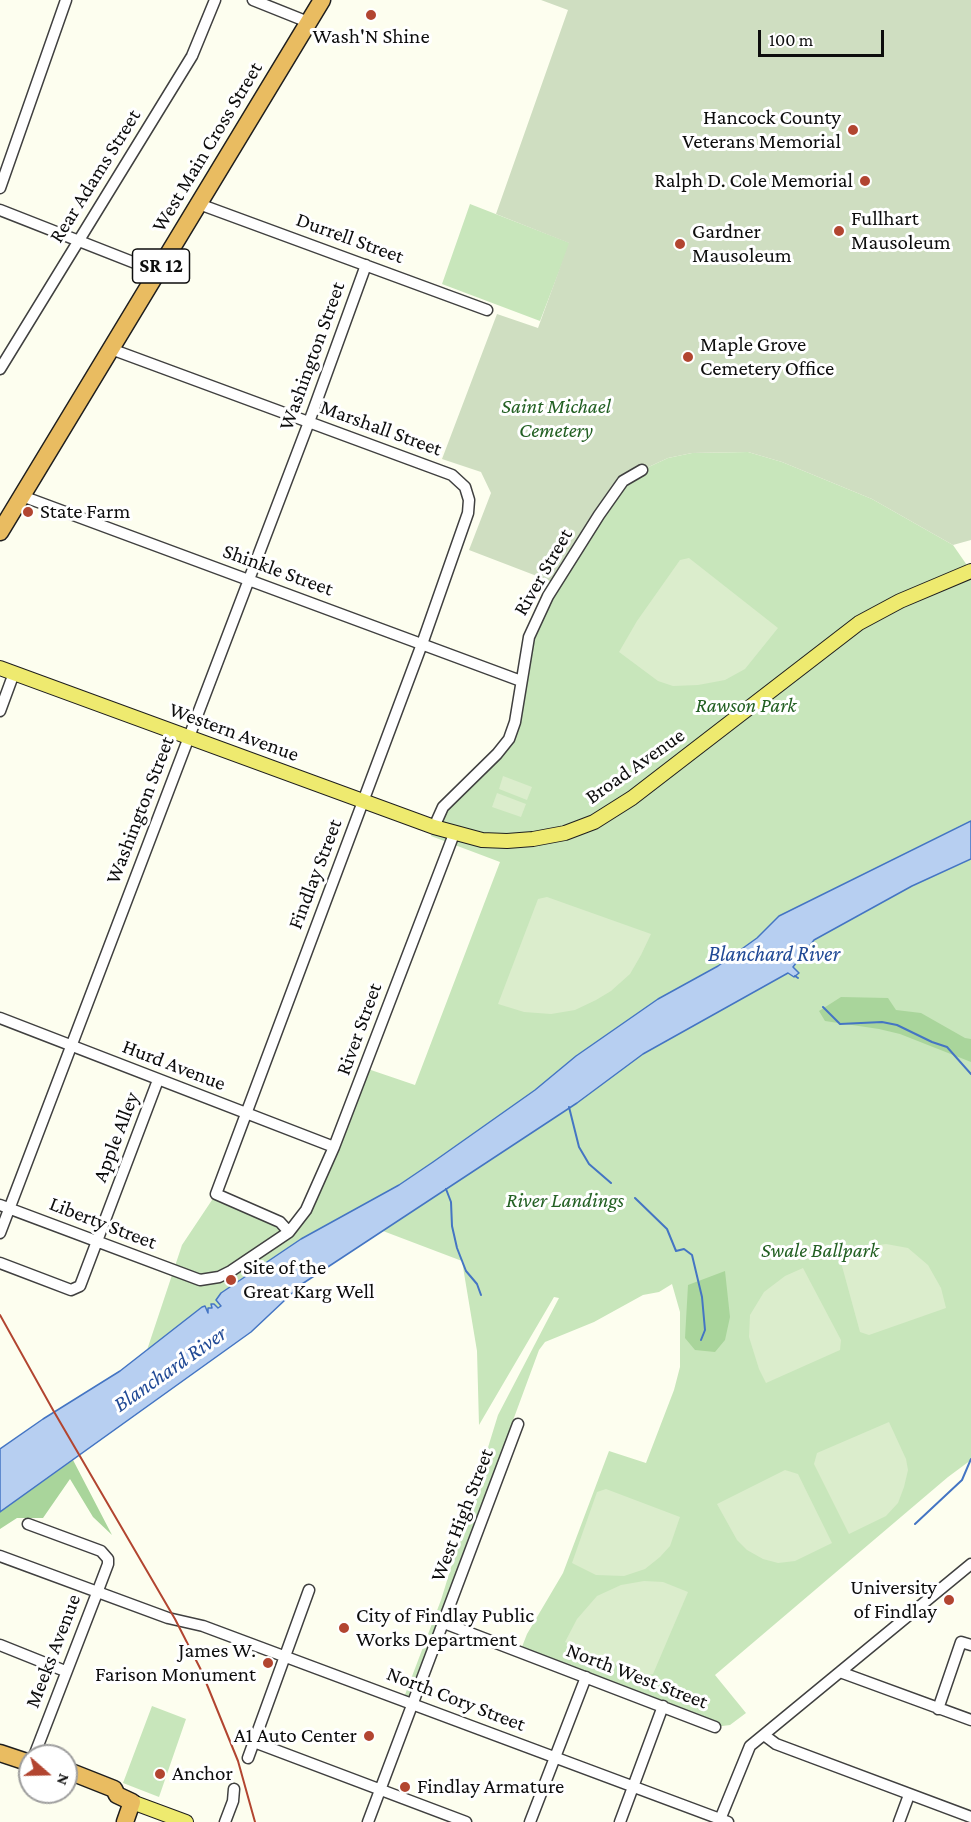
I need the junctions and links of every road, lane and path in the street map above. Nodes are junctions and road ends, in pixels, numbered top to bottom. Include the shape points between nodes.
1 (66, 0) edge
2 (215, 0) edge
3 (253, 0) edge
4 (322, 0) edge
5 (308, 22) junction
6 (0, 188) edge
7 (199, 204) junction
8 (0, 210) edge
9 (78, 240) junction
10 (366, 265) junction
11 (158, 272) junction
12 (487, 310) dead end
13 (111, 349) junction
14 (0, 369) edge
15 (309, 423) junction
16 (642, 470) dead end
17 (465, 487) joint
18 (22, 496) junction
19 (0, 532) edge
20 (971, 571) edge
21 (248, 580) junction
22 (422, 644) junction
23 (7, 671) edge
24 (521, 681) junction
25 (0, 711) edge
26 (188, 738) junction
27 (363, 802) junction
28 (434, 827) junction
29 (454, 834) junction
30 (0, 1018) edge
31 (71, 1045) junction
32 (158, 1080) junction
33 (246, 1114) junction
34 (334, 1147) junction
35 (5, 1207) edge
36 (289, 1232) junction
37 (0, 1233) edge
38 (97, 1241) junction
39 (0, 1263) edge
40 (518, 1424) dead end
41 (28, 1524) dead end
42 (0, 1556) edge
43 (971, 1564) edge
44 (309, 1590) dead end
45 (97, 1593) junction
46 (444, 1623) junction
47 (0, 1645) edge
48 (971, 1646) edge
49 (285, 1656) junction
50 (65, 1671) junction
51 (840, 1672) junction
52 (586, 1677) junction
53 (413, 1704) junction
54 (663, 1706) junction
55 (938, 1709) junction
56 (971, 1720) edge
57 (715, 1727) dead end
58 (764, 1735) junction
59 (254, 1742) junction
60 (38, 1744) edge
61 (0, 1754) edge
62 (248, 1758) dead end
63 (555, 1758) junction
64 (18, 1759) edge
65 (78, 1775) edge
66 (78, 1786) edge
67 (634, 1786) junction
68 (234, 1789) dead end
69 (380, 1791) junction
70 (909, 1795) junction
71 (125, 1799) junction
72 (971, 1817) edge
73 (723, 1821) edge
74 (125, 1822) edge
75 (186, 1822) edge
76 (225, 1822) edge
77 (368, 1822) edge
78 (466, 1822) edge
79 (530, 1822) edge
80 (620, 1822) edge
81 (899, 1822) edge

1 - 6 street
2 - 9 street, Rear Adams Street via 192,56
3 - 5 street
4 - 5 highway, West Main Cross Street / SR 12
5 - 7 highway, West Main Cross Street / SR 12
7 - 10 street, Durrell Street
7 - 11 highway, West Main Cross Street / SR 12
8 - 9 street
9 - 11 street
9 - 14 street, Rear Adams Street
10 - 12 street, Durrell Street
10 - 15 street, Washington Street
11 - 13 highway, West Main Cross Street / SR 12
13 - 15 street, Marshall Street
13 - 18 highway, West Main Cross Street / SR 12
15 - 17 street, Marshall Street via 452,475
15 - 21 street, Washington Street
16 - 24 street, River Street via 623,481 552,590 529,637
17 - 22 street, Findlay Street via 468,513
18 - 19 highway, West Main Cross Street / SR 12
18 - 21 street, Shinkle Street
20 - 29 main road, Broad Avenue via 859,623 632,798 594,822 565,833 520,841 482,840
21 - 22 street, Shinkle Street
21 - 26 street, Washington Street
22 - 24 street, Shinkle Street
22 - 27 street, Findlay Street
23 - 25 street
23 - 26 main road, Western Avenue
24 - 28 street, River Street via 509,739 443,807
26 - 27 main road, Western Avenue
26 - 31 street, Washington Street
27 - 28 main road, Western Avenue
27 - 33 street, Findlay Street
28 - 29 main road, Western Avenue
29 - 34 street, River Street
30 - 31 street, Hurd Avenue
31 - 32 street, Hurd Avenue
31 - 35 street, Washington Street
32 - 33 street, Hurd Avenue
32 - 38 street, Apple Alley
33 - 34 street, Hurd Avenue
33 - 36 street, Findlay Street via 216,1194 280,1222
34 - 36 street, River Street via 306,1210
35 - 37 street, Washington Street
35 - 38 street, Liberty Street
36 - 38 street, Liberty Street via 231,1271 206,1280
38 - 39 street, Apple Alley via 80,1286 71,1290
40 - 46 street, West High Street
41 - 45 street, Meeks Avenue via 100,1551 108,1559
42 - 45 street, North Cory Street
43 - 51 street
44 - 49 street
45 - 49 street, North Cory Street
45 - 50 street, Meeks Avenue
46 - 52 street, North West Street
46 - 53 street, West High Street
47 - 50 street
48 - 55 street via 961,1642
49 - 53 street, North Cory Street
49 - 59 street
50 - 60 street, Meeks Avenue
51 - 55 street
51 - 58 street
52 - 54 street, North West Street
52 - 63 street
53 - 63 street, North Cory Street
53 - 69 street, West High Street
54 - 57 street, North West Street
54 - 67 street
55 - 56 street
58 - 70 street via 776,1744
58 - 73 street via 747,1750
59 - 62 street
59 - 69 street
61 - 64 highway
63 - 67 street, North Cory Street
63 - 79 street
65 - 71 highway via 114,1789
66 - 71 highway
67 - 73 street, North Cory Street
67 - 80 street
68 - 76 street
69 - 77 street, West High Street
69 - 78 street
70 - 72 street
70 - 81 street
71 - 74 highway
71 - 75 main road

